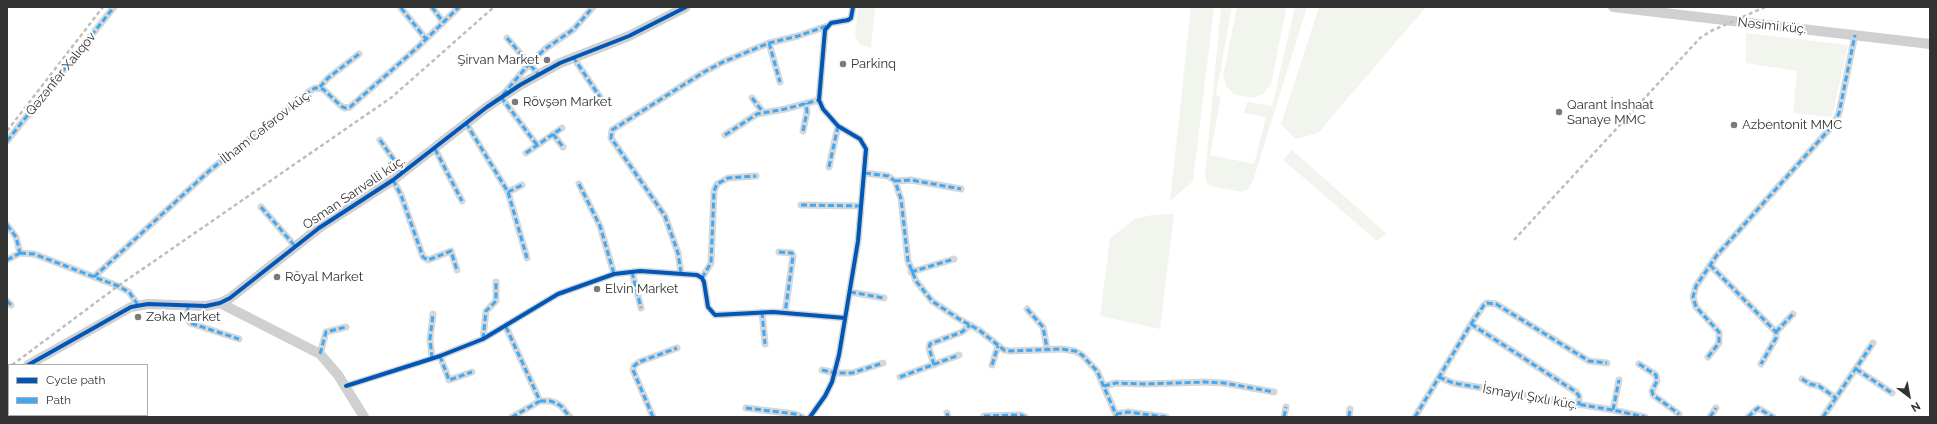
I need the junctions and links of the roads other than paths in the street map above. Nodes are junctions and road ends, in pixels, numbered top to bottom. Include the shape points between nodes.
1 (114, 7) edge
2 (432, 7) edge
3 (459, 7) edge
4 (594, 7) edge
5 (686, 7) edge
6 (853, 7) edge
7 (1613, 7) edge
8 (401, 8) dead end
9 (443, 22) junction
10 (827, 26) junction
11 (1855, 35) junction
12 (507, 38) dead end
13 (426, 40) junction
14 (769, 43) junction
15 (1930, 44) edge
16 (359, 54) dead end
17 (574, 57) junction
18 (529, 64) junction
19 (538, 74) junction
20 (780, 82) dead end
21 (320, 87) junction
22 (501, 97) junction
23 (600, 97) dead end
24 (752, 98) dead end
25 (819, 100) junction
26 (806, 102) junction
27 (763, 112) junction
28 (466, 123) junction
29 (838, 126) junction
30 (562, 128) dead end
31 (803, 132) dead end
32 (553, 134) junction
33 (725, 135) dead end
34 (380, 140) dead end
35 (7, 141) edge
36 (537, 145) junction
37 (563, 147) dead end
38 (435, 149) junction
39 (526, 153) dead end
40 (828, 168) dead end
41 (403, 173) junction
42 (865, 173) junction
43 (756, 176) dead end
44 (393, 180) junction
45 (895, 181) junction
46 (579, 184) dead end
47 (522, 185) dead end
48 (961, 189) dead end
49 (508, 192) junction
50 (462, 201) dead end
51 (801, 205) dead end
52 (861, 206) junction
53 (262, 207) dead end
54 (7, 225) edge
55 (295, 246) junction
56 (780, 252) dead end
57 (20, 253) junction
58 (527, 258) dead end
59 (954, 259) dead end
60 (7, 260) edge
61 (1710, 265) junction
62 (457, 270) dead end
63 (632, 272) junction
64 (911, 272) junction
65 (614, 274) junction
66 (681, 274) junction
67 (94, 277) junction
68 (702, 278) junction
69 (496, 282) dead end
70 (850, 292) junction
71 (884, 298) dead end
72 (220, 303) junction
73 (138, 305) junction
74 (188, 307) junction
75 (641, 308) dead end
76 (1027, 309) dead end
77 (762, 312) junction
78 (785, 313) junction
79 (433, 314) dead end
80 (1792, 314) dead end
81 (845, 318) junction
82 (1471, 324) junction
83 (970, 325) junction
84 (346, 327) dead end
85 (506, 327) junction
86 (1776, 332) junction
87 (239, 339) dead end
88 (483, 339) junction
89 (1873, 343) dead end
90 (765, 344) dead end
91 (998, 346) junction
92 (677, 348) dead end
93 (1046, 348) junction
94 (320, 354) junction
95 (959, 355) dead end
96 (436, 357) junction
97 (1708, 357) dead end
98 (883, 363) dead end
99 (1607, 363) dead end
100 (30, 364) edge
101 (1639, 364) dead end
102 (1761, 364) dead end
103 (934, 365) junction
104 (992, 365) dead end
105 (1856, 369) junction
106 (822, 370) dead end
107 (472, 372) dead end
108 (835, 373) junction
109 (900, 377) dead end
110 (1439, 378) junction
111 (1802, 379) dead end
112 (1619, 380) dead end
113 (346, 386) junction
114 (1104, 386) junction
115 (1274, 392) dead end
116 (1892, 394) dead end
117 (1836, 398) junction
118 (540, 401) junction
119 (1579, 405) junction
120 (1286, 407) dead end
121 (746, 408) dead end
122 (1716, 408) dead end
123 (1350, 409) dead end
124 (1613, 410) junction
125 (984, 416) dead end
126 (1116, 416) edge
127 (1418, 416) edge
128 (1680, 416) edge
129 (364, 417) edge
130 (512, 417) edge
131 (570, 417) edge
132 (653, 417) edge
133 (802, 417) edge
134 (810, 417) edge
135 (1025, 417) edge
136 (1166, 417) edge
137 (1284, 417) edge
138 (1348, 417) edge
139 (1645, 417) edge
140 (1710, 417) edge
141 (1748, 417) edge
142 (1773, 417) edge
143 (1823, 417) edge

1 - 35 street, Qəzənfər Xalıqov
2 - 9 street
3 - 9 street, İlham Cəfərov küç.
4 - 18 street via 574,29 554,42
5 - 17 street, Osman Sarıvəlli küç. via 629,36
6 - 10 street via 853,14 848,20 835,21
7 - 11 street, Nəsimi küç.
8 - 13 street
9 - 13 street, İlham Cəfərov küç.
10 - 14 street
10 - 25 street
11 - 15 street, Nəsimi küç.
11 - 61 street via 1839,113 1834,124
12 - 18 street
13 - 21 street, İlham Cəfərov küç. via 350,107 341,106
14 - 20 street
14 - 66 street via 704,72 612,130 612,138 665,216 678,253
16 - 21 street
17 - 19 street, Osman Sarıvəlli küç.
17 - 23 street
18 - 19 street
18 - 22 street
19 - 22 street, Osman Sarıvəlli küç.
21 - 67 street, İlham Cəfərov küç. via 310,91 209,171
22 - 28 street, Osman Sarıvəlli küç.
22 - 36 street
24 - 27 street
25 - 26 street
25 - 29 street via 823,109
26 - 27 street via 785,109
26 - 31 street
27 - 33 street via 744,121
28 - 38 street, Osman Sarıvəlli küç.
28 - 49 street
29 - 40 street
29 - 42 street via 860,139 865,145
30 - 32 street
32 - 36 street
32 - 37 street
34 - 41 street
36 - 39 street
38 - 41 street, Osman Sarıvəlli küç.
38 - 50 street
41 - 44 street, Osman Sarıvəlli küç.
42 - 45 street via 888,176
42 - 52 street
43 - 68 street via 728,178 717,184 714,191 711,263
44 - 55 street, Osman Sarıvəlli küç.
44 - 62 street via 424,257 428,260 451,251
45 - 48 street via 911,180
45 - 64 street via 901,199
46 - 65 street via 600,226
47 - 49 street
49 - 58 street
51 - 52 street
52 - 70 street
53 - 55 street
54 - 57 street via 16,237
55 - 72 street, Osman Sarıvəlli küç. via 250,284
56 - 78 street via 792,253 793,256
57 - 60 street
57 - 67 street via 34,254
59 - 64 street
61 - 86 street
61 - 97 street via 1696,286 1693,297 1696,307 1719,332 1719,343
63 - 65 street
63 - 66 street
63 - 75 street
64 - 83 street via 932,301
65 - 85 street via 558,294
66 - 68 street via 697,275
67 - 73 street via 129,292
68 - 77 street via 711,313 721,316
69 - 88 street via 496,301 486,311
70 - 71 street
70 - 81 street
72 - 74 street, Osman Sarıvəlli küç.
72 - 94 street
73 - 74 street, Osman Sarıvəlli küç.
73 - 100 street, Osman Sarıvəlli küç. via 106,319
74 - 87 street via 187,317 190,323
76 - 93 street via 1043,327
77 - 78 street
77 - 90 street
78 - 81 street
79 - 96 street via 430,339
80 - 86 street
81 - 108 street
82 - 99 street via 1484,304 1490,302 1583,358
82 - 110 street
82 - 119 street via 1576,392 1579,396
83 - 91 street via 987,335
83 - 103 street via 962,332 930,344
84 - 94 street via 326,332
85 - 88 street
85 - 118 street
86 - 102 street via 1776,338
88 - 96 street
89 - 105 street
91 - 93 street via 1010,351
91 - 104 street
92 - 132 street via 634,366 633,370
93 - 114 street via 1075,351 1082,355 1097,371
94 - 113 street
95 - 103 street
96 - 107 street via 449,380
96 - 113 street
98 - 108 street via 852,373
101 - 128 street via 1656,375 1653,395
103 - 109 street
105 - 116 street
105 - 117 street
106 - 108 street
108 - 134 street via 830,388
110 - 119 street, İsmayıl Şıxlı küç. via 1453,383
110 - 127 street
111 - 117 street via 1819,386
112 - 124 street
113 - 129 street
114 - 115 street via 1116,383 1205,382
114 - 126 street
117 - 143 street
118 - 130 street
118 - 131 street via 556,403
119 - 124 street, İsmayıl Şıxlı küç.
120 - 137 street
121 - 133 street
122 - 140 street
123 - 138 street
124 - 139 street, İsmayıl Şıxlı küç.
125 - 135 street
126 - 136 street via 1128,412
141 - 142 street via 1758,408

